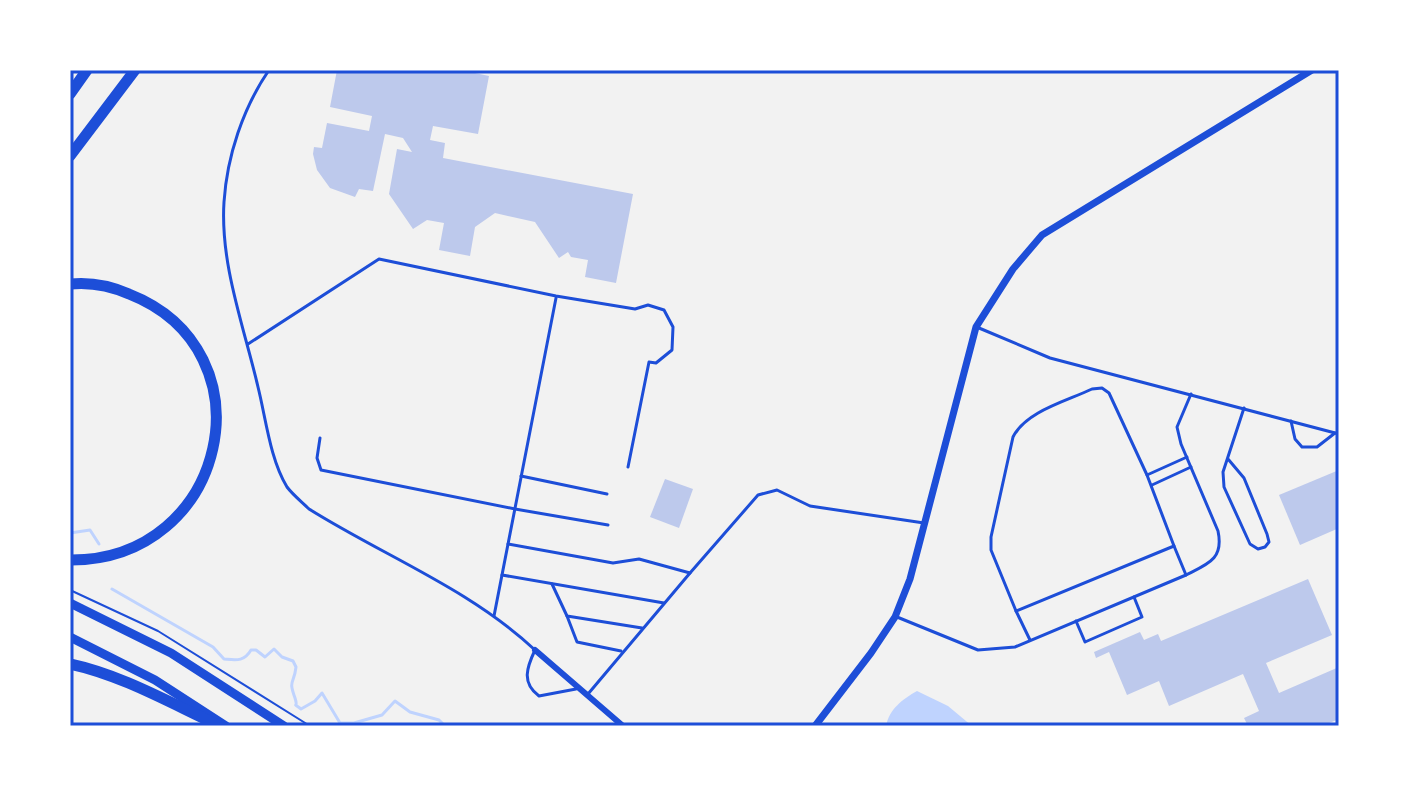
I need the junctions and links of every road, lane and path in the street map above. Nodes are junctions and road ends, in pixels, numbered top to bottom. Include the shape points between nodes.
1 (87, 70) edge
2 (135, 70) edge
3 (269, 70) edge
4 (1312, 70) edge
5 (70, 94) edge
6 (70, 156) edge
7 (70, 284) edge
8 (556, 296) junction
9 (976, 327) junction
10 (248, 344) junction
11 (1191, 394) junction
12 (1244, 408) junction
13 (1291, 421) junction
14 (1337, 433) edge
15 (320, 438) dead end
16 (1187, 457) junction
17 (1228, 459) junction
18 (628, 467) dead end
19 (1191, 467) junction
20 (1147, 475) junction
21 (521, 476) junction
22 (1152, 485) junction
23 (607, 494) dead end
24 (515, 509) junction
25 (924, 523) junction
26 (608, 525) dead end
27 (508, 544) junction
28 (1174, 546) junction
29 (70, 560) edge
30 (690, 573) junction
31 (502, 575) junction
32 (1186, 575) junction
33 (552, 584) junction
34 (1134, 597) junction
35 (70, 603) edge
36 (665, 604) junction
37 (1016, 611) junction
38 (494, 616) junction
39 (567, 616) junction
40 (895, 617) junction
41 (1076, 621) junction
42 (642, 628) junction
43 (70, 637) edge
44 (1030, 640) junction
45 (535, 650) junction
46 (623, 652) junction
47 (70, 664) edge
48 (580, 688) junction
49 (587, 695) junction
50 (223, 726) edge
51 (284, 726) edge
52 (623, 726) edge
53 (815, 726) edge

1 - 5 highway
2 - 6 highway
3 - 10 lane via 238,131 224,201 229,268
4 - 9 street via 1042,235
7 - 29 highway via 113,287 151,303 182,328 212,385 218,417 213,455 188,505 165,530 114,556
8 - 10 lane via 379,259
8 - 18 lane via 635,309 648,305 664,310 673,327 672,350 656,363 649,362
8 - 21 lane
9 - 11 lane via 1050,358
9 - 25 street
10 - 38 lane via 277,464 296,497 321,517
11 - 12 lane
11 - 16 lane via 1177,427
12 - 13 lane
12 - 17 lane
13 - 14 lane
13 - 14 lane via 1302,447 1317,447
15 - 24 lane via 321,470
16 - 19 lane
16 - 20 lane
17 - 17 lane via 1224,487 1250,544 1265,547 1267,534 1250,492
19 - 22 lane
19 - 32 lane via 1221,544 1207,564
20 - 22 lane
20 - 37 lane via 1102,388 1017,428 991,537 991,550
21 - 23 lane
21 - 24 lane
22 - 28 lane
24 - 26 lane
24 - 27 lane
25 - 30 lane via 810,506 777,490 758,495
25 - 40 street
27 - 30 lane via 613,563 639,559
27 - 31 lane
28 - 32 lane
28 - 37 lane
30 - 36 lane
31 - 33 lane
31 - 38 lane
32 - 34 lane
33 - 36 lane
33 - 39 lane
34 - 41 lane
34 - 41 lane via 1142,617 1085,642
35 - 51 main road via 171,653
36 - 42 lane
37 - 44 lane
38 - 45 lane
39 - 42 lane
39 - 46 lane via 577,642
40 - 44 lane via 978,650 1015,647
40 - 53 street
41 - 44 lane
42 - 46 lane
43 - 50 main road via 155,680
45 - 48 street
45 - 48 lane via 526,678 539,696
46 - 49 lane
47 - 50 highway
48 - 49 street
49 - 52 street

